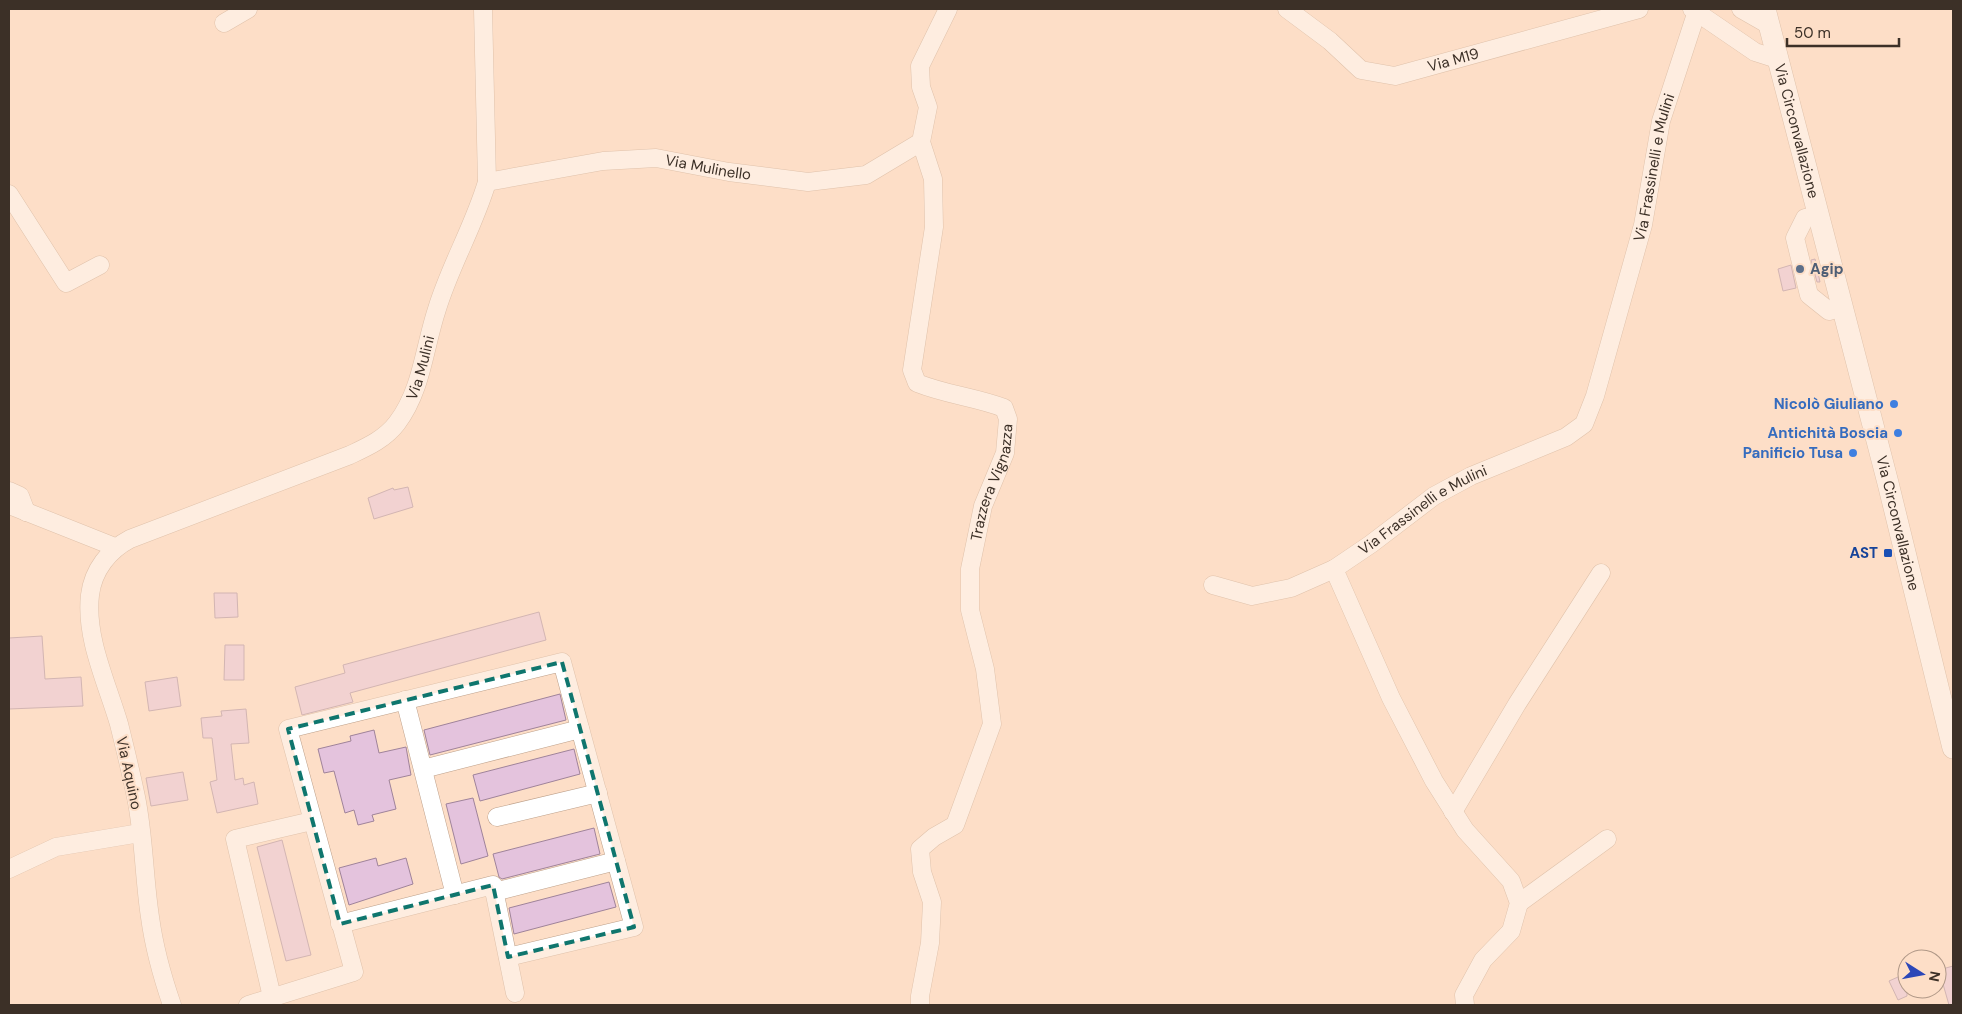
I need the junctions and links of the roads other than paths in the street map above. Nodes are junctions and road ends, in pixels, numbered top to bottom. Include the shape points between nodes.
1 (248, 9) edge
2 (483, 9) edge
3 (948, 9) edge
4 (1287, 9) edge
5 (1639, 9) edge
6 (1741, 9) edge
7 (1694, 10) edge
8 (1767, 17) edge
9 (224, 23) dead end
10 (1777, 59) junction
11 (922, 142) junction
12 (487, 182) junction
13 (9, 194) edge
14 (1819, 215) junction
15 (100, 265) dead end
16 (1843, 307) junction
17 (9, 491) edge
18 (9, 505) edge
19 (26, 512) junction
20 (115, 547) junction
21 (1334, 569) junction
22 (1601, 573) dead end
23 (1213, 585) dead end
24 (405, 700) junction
25 (580, 729) junction
26 (1953, 748) edge
27 (423, 769) junction
28 (598, 793) junction
29 (1453, 812) junction
30 (497, 817) dead end
31 (312, 820) junction
32 (140, 833) junction
33 (1607, 838) dead end
34 (616, 861) junction
35 (9, 869) edge
36 (494, 892) junction
37 (455, 895) junction
38 (1519, 903) junction
39 (340, 924) junction
40 (508, 957) junction
41 (515, 992) dead end
42 (272, 997) junction
43 (172, 1005) edge
44 (248, 1005) edge
45 (920, 1005) edge
46 (1465, 1005) edge

1 - 9 street
2 - 12 street, Via Mulini
3 - 11 street, Trazzera Vignazza via 920,66 921,87 928,107
4 - 5 street, Via M19 via 1330,41 1361,70 1395,76
6 - 8 street
7 - 10 street via 1755,52
7 - 21 street, Via Frassinelli e Mulini via 1661,121 1642,225 1595,396 1584,424 1566,437 1471,476 1434,496
8 - 10 main road, Via Circonvallazione
10 - 14 main road, Via Circonvallazione
11 - 12 street, Via Mulinello via 866,175 808,182 656,158 603,161
11 - 45 street, Trazzera Vignazza via 932,180 934,227 912,370 917,383 1004,408 1008,419 1005,453 983,506 970,569 970,610 986,669 992,724 955,825 920,849 922,872 932,902 930,943
12 - 20 street, Via Mulini via 436,310 418,383 396,425 379,441 350,455
13 - 15 street via 66,283
14 - 16 main road, Via Circonvallazione
14 - 16 street via 1805,218 1795,238 1809,295 1829,311
16 - 26 main road, Via Circonvallazione
17 - 19 street via 20,496
18 - 19 street
19 - 20 street
20 - 32 street, Via Aquino via 95,577 90,595 91,626 119,726 136,799
21 - 23 street, Via Frassinelli e Mulini via 1291,588 1252,596
21 - 29 street via 1391,698
22 - 29 street
24 - 25 street via 562,662
24 - 27 street
24 - 31 street via 288,729
25 - 27 street
25 - 28 street
27 - 37 street
28 - 30 street
28 - 34 street
29 - 38 street via 1511,881
31 - 39 street
31 - 42 street via 235,839
32 - 35 street via 56,847
32 - 43 street, Via Aquino via 150,918 160,971
33 - 38 street
34 - 36 street
34 - 40 street via 634,927
36 - 37 street via 493,885
36 - 40 street
37 - 39 street
38 - 46 street via 1511,931 1482,960 1464,995
39 - 42 street via 354,972
40 - 41 street
42 - 44 street

